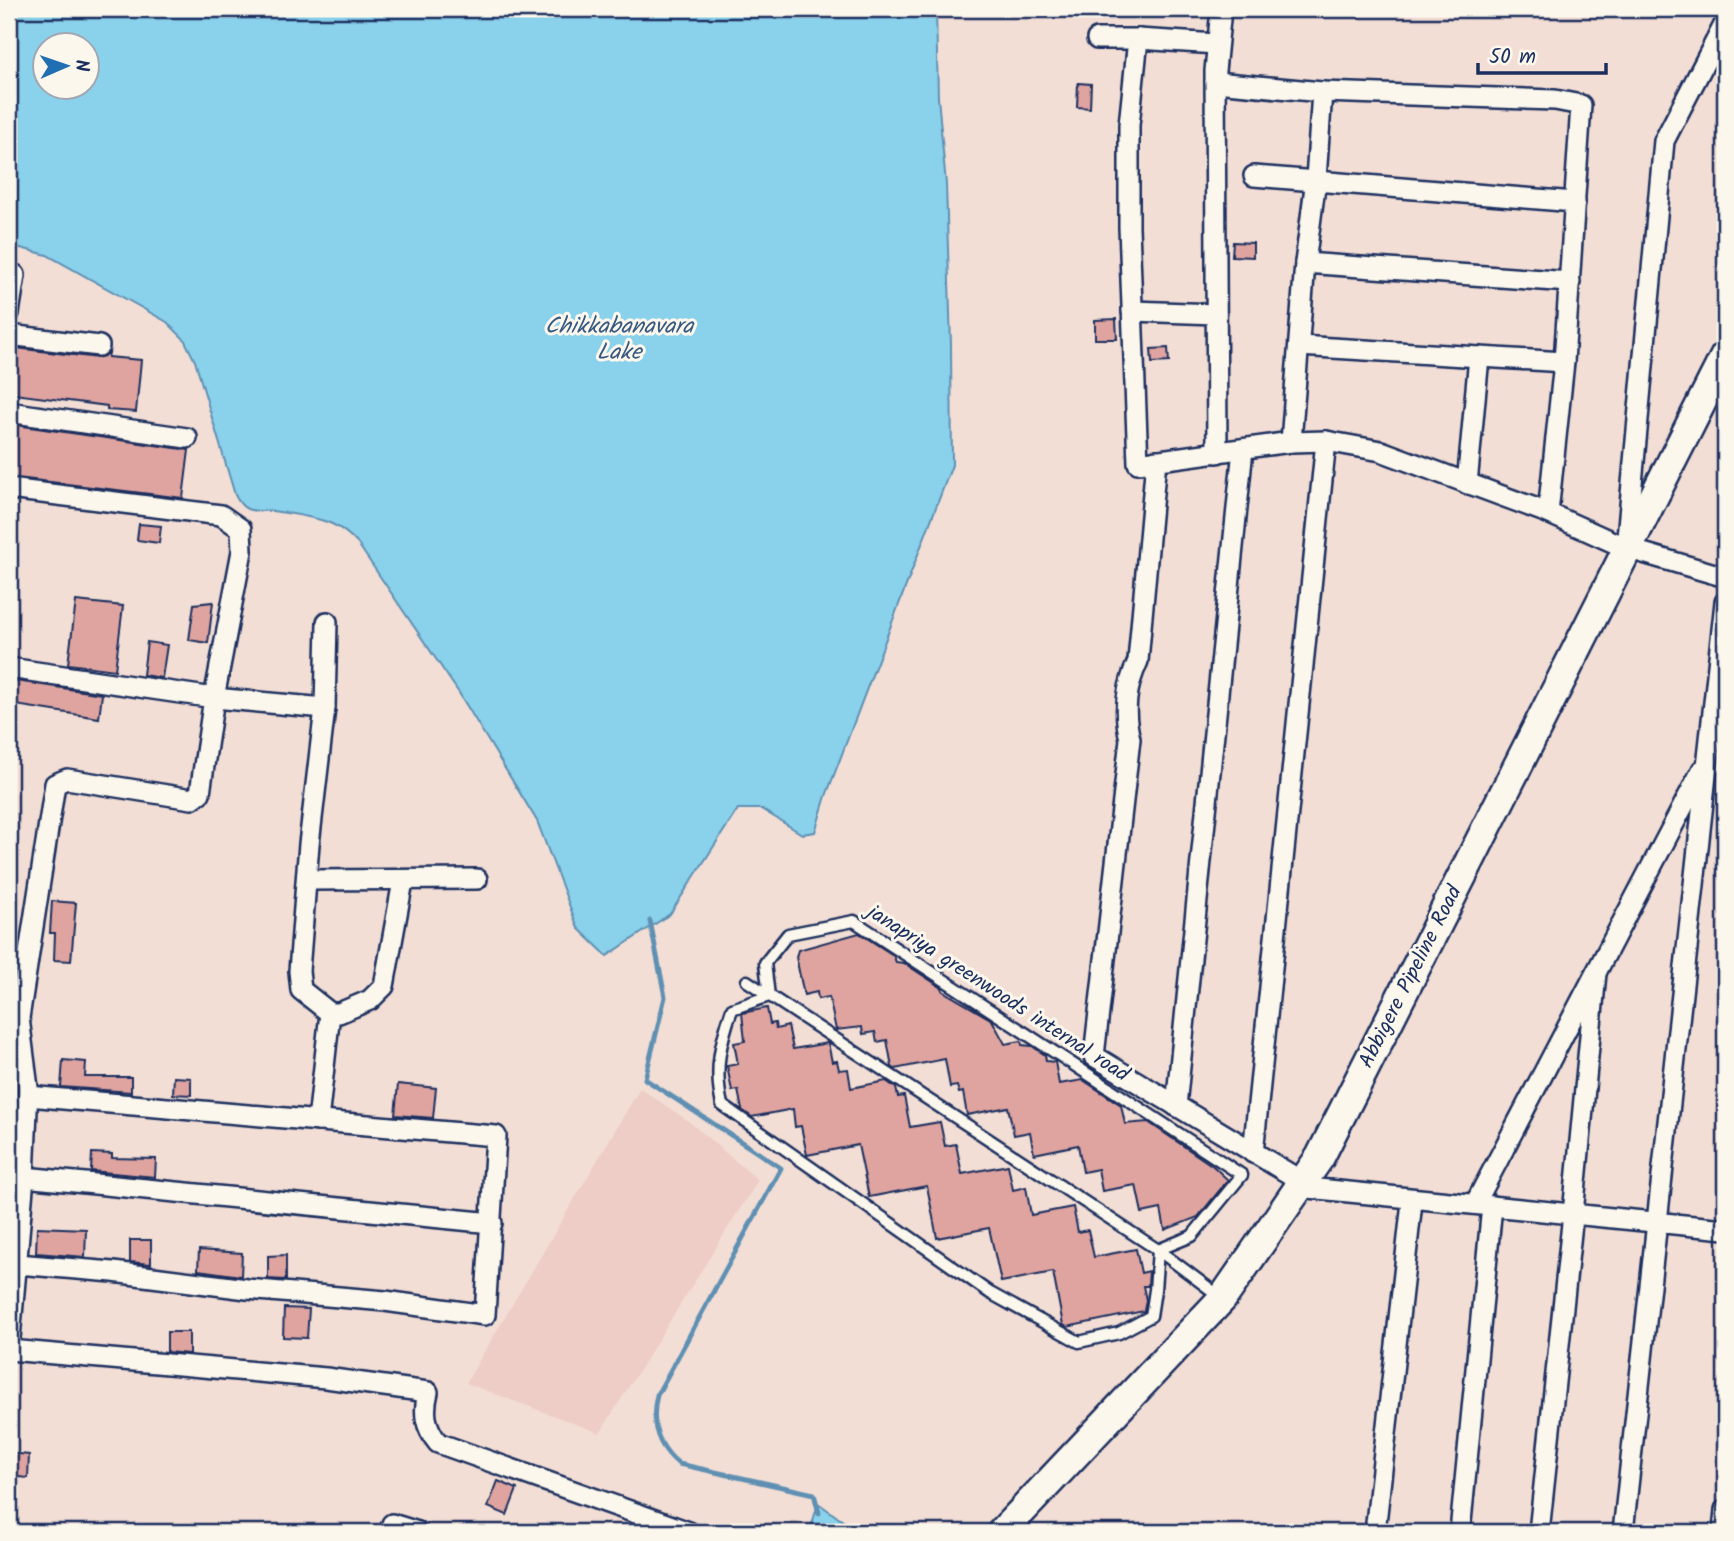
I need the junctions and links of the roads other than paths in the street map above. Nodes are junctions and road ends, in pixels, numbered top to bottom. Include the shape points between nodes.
1 (1221, 9) edge
2 (1725, 23) edge
3 (1097, 39) dead end
4 (1138, 39) junction
5 (1217, 44) junction
6 (1215, 82) junction
7 (1322, 92) junction
8 (1254, 176) dead end
9 (1316, 179) junction
10 (1575, 202) junction
11 (1305, 263) junction
12 (15, 275) dead end
13 (1570, 282) junction
14 (1132, 311) junction
15 (9, 313) edge
16 (1216, 314) junction
17 (9, 335) edge
18 (99, 346) dead end
19 (1299, 346) junction
20 (1725, 356) edge
21 (1479, 357) junction
22 (1564, 362) junction
23 (9, 412) edge
24 (187, 438) dead end
25 (1326, 441) junction
26 (1291, 442) junction
27 (1244, 449) junction
28 (1217, 453) junction
29 (1156, 460) junction
30 (1467, 484) junction
31 (9, 489) edge
32 (1548, 513) junction
33 (1626, 548) junction
34 (1725, 578) edge
35 (1725, 602) edge
36 (327, 622) dead end
37 (9, 668) edge
38 (214, 698) junction
39 (325, 708) junction
40 (1708, 760) junction
41 (477, 879) dead end
42 (307, 880) junction
43 (403, 881) junction
44 (1596, 973) junction
45 (747, 981) dead end
46 (769, 996) junction
47 (330, 1013) junction
48 (14, 1018) edge
49 (28, 1096) junction
50 (1175, 1106) junction
51 (318, 1121) junction
52 (1253, 1153) junction
53 (24, 1177) junction
54 (1300, 1185) junction
55 (1412, 1202) dead end
56 (1484, 1205) junction
57 (1573, 1214) junction
58 (1657, 1222) junction
59 (492, 1223) junction
60 (1725, 1229) edge
61 (1157, 1250) junction
62 (14, 1271) edge
63 (1222, 1298) junction
64 (1725, 1510) edge
65 (392, 1524) dead end
66 (418, 1532) edge
67 (689, 1532) edge
68 (1002, 1532) edge
69 (1375, 1532) edge
70 (1460, 1532) edge
71 (1539, 1532) edge
72 (1623, 1532) edge
73 (1723, 1532) edge

1 - 5 street
2 - 33 street via 1664,141
3 - 4 street
4 - 5 street
4 - 14 street via 1129,125
5 - 6 street
6 - 7 street
6 - 16 street
7 - 9 street
7 - 10 street via 1555,100 1581,105
8 - 9 street
9 - 10 street
9 - 11 street
10 - 13 street
11 - 13 street
11 - 19 street
12 - 15 street
13 - 22 street
14 - 16 street
14 - 29 street via 1138,463
16 - 28 street
17 - 18 street
19 - 21 street
19 - 26 street
20 - 33 main road, Abbigere Pipeline Road
21 - 22 street
21 - 30 street
22 - 32 street
23 - 24 street
25 - 26 street
25 - 30 street via 1381,451
25 - 52 street
26 - 27 street
27 - 28 street
27 - 50 street
28 - 29 street
29 - 50 street via 1138,661 1127,690 1130,739 1094,1056
30 - 32 street
31 - 38 street via 221,515 242,529 242,551
32 - 33 street
33 - 34 street
33 - 54 main road, Abbigere Pipeline Road via 1320,1157
35 - 40 street
36 - 39 street
37 - 38 street
38 - 39 street
38 - 48 street via 200,793 192,799 67,779 55,784
39 - 42 street
40 - 44 street
40 - 58 street
41 - 43 street
42 - 43 street
42 - 47 street via 301,990
43 - 47 street via 384,986 370,1000
44 - 56 street
44 - 57 street
45 - 46 lane
46 - 61 lane
46 - 61 lane via 732,1009 720,1042 722,1105 990,1293 1079,1342 1119,1333 1151,1316
46 - 61 lane, janapriya greenwoods internal road via 765,962 788,934 854,921 1241,1175 1192,1236
47 - 51 street
48 - 49 street
49 - 51 street
49 - 53 street
50 - 52 street
51 - 59 street via 496,1136
52 - 54 street
53 - 59 street
53 - 62 street
54 - 56 street
54 - 63 main road, Abbigere Pipeline Road
55 - 69 street
56 - 57 street
56 - 70 street
57 - 58 street
57 - 71 street
58 - 60 street
58 - 72 street
59 - 62 street via 485,1315 114,1272
61 - 63 lane
62 - 67 street via 9,1350 326,1378 428,1392 428,1430 439,1443
63 - 68 main road, Abbigere Pipeline Road
64 - 73 street
65 - 66 street

